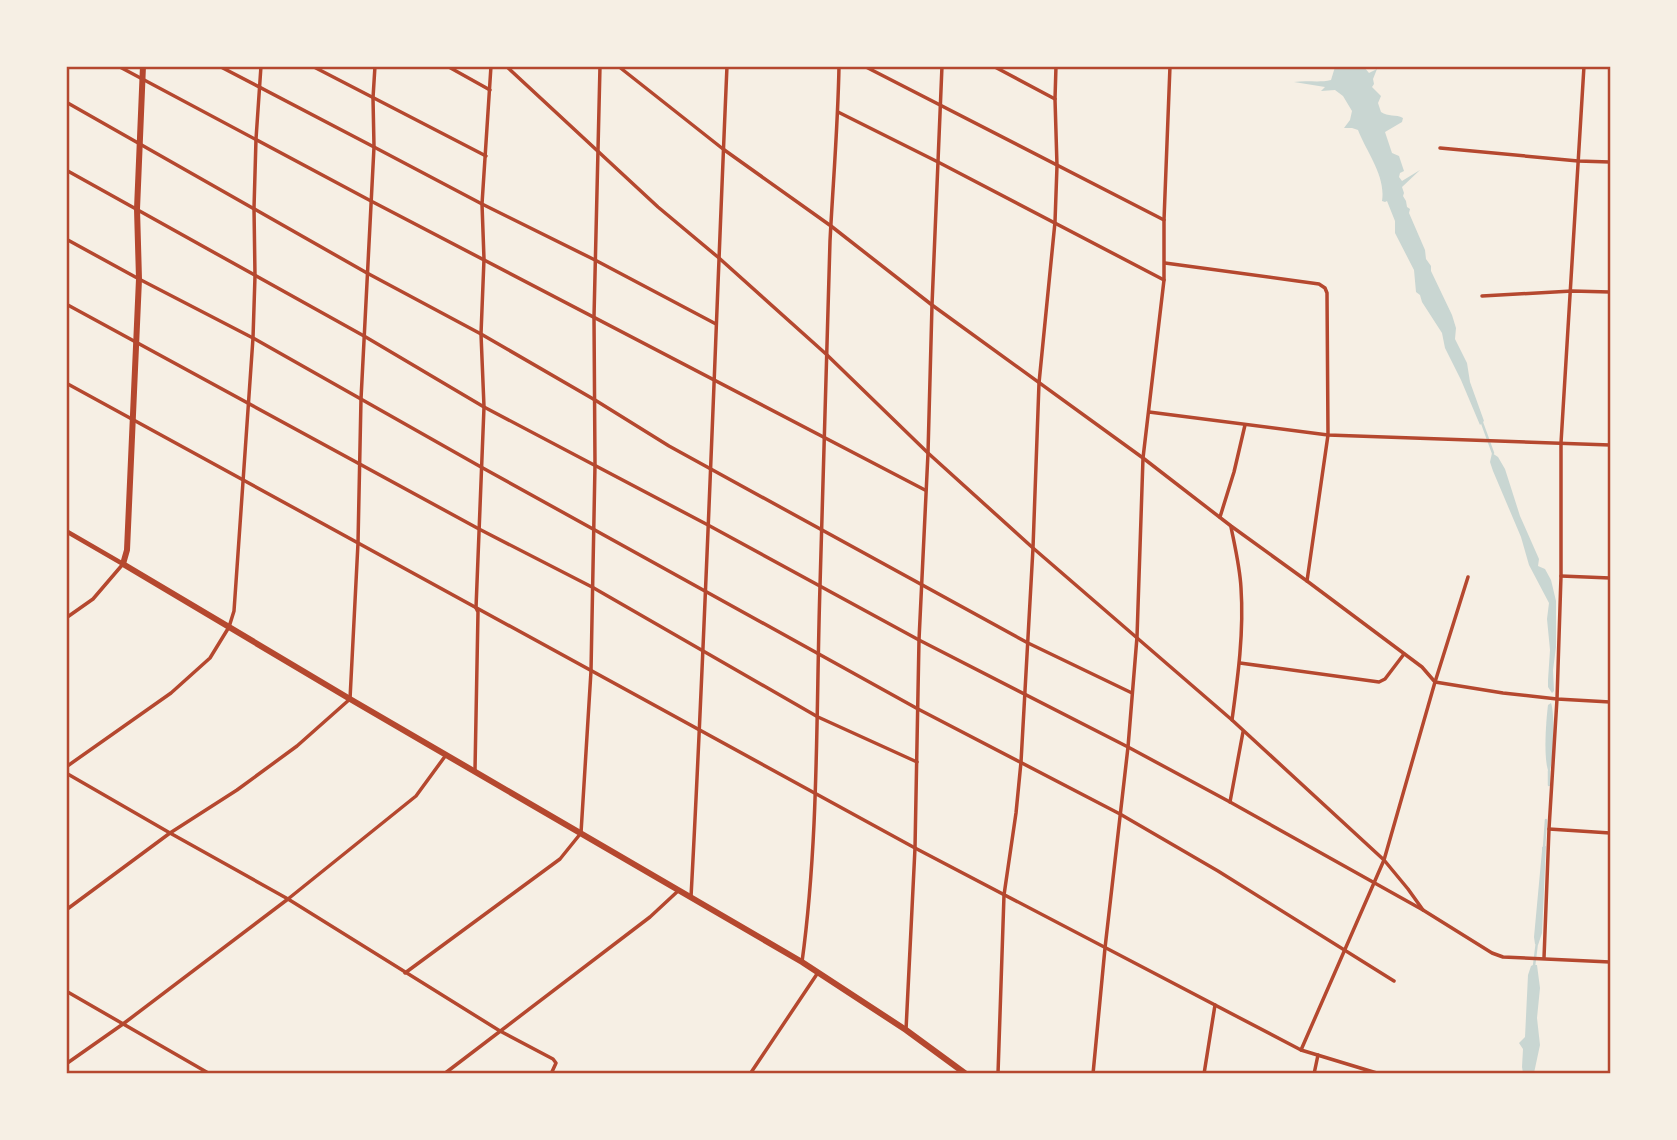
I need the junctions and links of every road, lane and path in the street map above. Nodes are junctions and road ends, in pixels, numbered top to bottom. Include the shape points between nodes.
1 (118, 66) edge
2 (143, 66) edge
3 (219, 66) edge
4 (261, 66) edge
5 (312, 66) edge
6 (375, 66) edge
7 (447, 66) edge
8 (491, 66) edge
9 (506, 66) edge
10 (600, 66) edge
11 (618, 66) edge
12 (727, 66) edge
13 (839, 66) edge
14 (864, 66) edge
15 (942, 66) edge
16 (993, 66) edge
17 (1056, 66) edge
18 (1170, 66) edge
19 (1584, 66) edge
20 (142, 79) junction
21 (259, 88) junction
22 (490, 90) junction
23 (373, 98) junction
24 (1055, 99) junction
25 (66, 102) edge
26 (940, 105) junction
27 (838, 112) junction
28 (256, 139) junction
29 (139, 143) junction
30 (374, 147) junction
31 (1440, 148) dead end
32 (723, 149) junction
33 (598, 152) junction
34 (486, 156) junction
35 (1578, 161) junction
36 (938, 162) junction
37 (1611, 162) edge
38 (1057, 166) junction
39 (66, 170) edge
40 (372, 201) junction
41 (482, 204) junction
42 (254, 208) junction
43 (136, 209) junction
44 (1164, 220) junction
45 (1055, 222) junction
46 (831, 226) junction
47 (66, 239) edge
48 (719, 258) junction
49 (484, 259) junction
50 (595, 260) junction
51 (1165, 263) junction
52 (367, 273) junction
53 (255, 276) junction
54 (139, 279) junction
55 (1164, 280) junction
56 (1572, 291) junction
57 (1611, 292) edge
58 (1482, 296) dead end
59 (66, 304) edge
60 (932, 305) junction
61 (594, 317) junction
62 (716, 324) junction
63 (481, 334) junction
64 (364, 336) junction
65 (253, 338) junction
66 (136, 342) junction
67 (826, 354) junction
68 (715, 380) junction
69 (66, 383) edge
70 (1039, 383) junction
71 (361, 399) junction
72 (595, 400) junction
73 (248, 402) junction
74 (484, 407) junction
75 (1149, 412) junction
76 (133, 419) junction
77 (1245, 425) junction
78 (1328, 435) junction
79 (825, 437) junction
80 (1562, 443) junction
81 (1611, 445) edge
82 (928, 453) junction
83 (1143, 458) junction
84 (359, 463) junction
85 (595, 465) junction
86 (481, 467) junction
87 (711, 469) junction
88 (243, 480) junction
89 (926, 491) junction
90 (1220, 517) junction
91 (708, 525) junction
92 (1231, 526) junction
93 (479, 529) junction
94 (594, 529) junction
95 (822, 529) junction
96 (66, 531) edge
97 (358, 543) junction
98 (1033, 548) junction
99 (123, 564) junction
100 (1561, 576) junction
101 (1468, 577) dead end
102 (1611, 578) edge
103 (1307, 581) junction
104 (922, 586) junction
105 (592, 587) junction
106 (820, 587) junction
107 (707, 591) junction
108 (476, 608) junction
109 (66, 618) edge
110 (229, 627) junction
111 (1138, 637) junction
112 (919, 640) junction
113 (1028, 643) junction
114 (704, 652) junction
115 (818, 654) junction
116 (1404, 654) junction
117 (1240, 663) junction
118 (591, 671) junction
119 (1436, 682) junction
120 (1132, 693) junction
121 (1024, 694) junction
122 (350, 699) junction
123 (1557, 699) junction
124 (1611, 702) edge
125 (918, 709) junction
126 (818, 717) junction
127 (1232, 720) junction
128 (700, 730) junction
129 (1243, 730) junction
130 (1128, 747) junction
131 (446, 755) junction
132 (917, 762) junction
133 (1021, 762) junction
134 (66, 767) edge
135 (475, 772) junction
136 (66, 773) edge
137 (814, 793) junction
138 (1230, 802) junction
139 (1120, 814) junction
140 (1549, 829) junction
141 (170, 833) junction
142 (582, 833) junction
143 (1611, 833) edge
144 (915, 848) junction
145 (1384, 860) junction
146 (1375, 883) junction
147 (678, 891) junction
148 (1004, 895) junction
149 (288, 899) junction
150 (691, 899) junction
151 (66, 910) edge
152 (1423, 910) junction
153 (1105, 948) junction
154 (1345, 951) junction
155 (1542, 958) junction
156 (802, 962) junction
157 (1611, 962) edge
158 (819, 972) junction
159 (405, 973) junction
160 (1394, 981) dead end
161 (66, 991) edge
162 (1214, 1005) junction
163 (123, 1024) junction
164 (906, 1030) junction
165 (500, 1031) junction
166 (1301, 1050) junction
167 (1318, 1055) junction
168 (66, 1064) edge
169 (210, 1073) edge
170 (444, 1073) edge
171 (551, 1073) edge
172 (750, 1073) edge
173 (966, 1073) edge
174 (998, 1073) edge
175 (1093, 1073) edge
176 (1204, 1073) edge
177 (1314, 1073) edge
178 (1374, 1073) edge
179 (1380, 1073) edge

1 - 20 street
2 - 20 highway
3 - 21 street
4 - 21 street
5 - 23 street
6 - 23 street
7 - 22 street
8 - 22 street
9 - 33 street
10 - 33 street
11 - 32 street
12 - 32 street
13 - 27 street
14 - 26 street
15 - 26 street
16 - 24 street
17 - 24 street
18 - 44 street
19 - 35 street
20 - 28 street
20 - 29 highway
21 - 28 street
21 - 30 street
22 - 34 street
23 - 30 street
23 - 34 street
24 - 38 street
25 - 29 street
26 - 36 street
26 - 38 street
27 - 36 street
27 - 46 street
28 - 40 street
28 - 42 street
29 - 42 street
29 - 43 highway
30 - 40 street
30 - 41 street
31 - 35 street
32 - 46 street
32 - 48 street
33 - 48 street
33 - 50 street
34 - 41 street
35 - 37 street
35 - 56 street
36 - 45 street
36 - 60 street
38 - 44 street
38 - 45 street
39 - 43 street
40 - 49 street
40 - 52 street
41 - 49 street
41 - 50 street
42 - 52 street
42 - 53 street
43 - 53 street
43 - 54 highway
44 - 51 street
45 - 55 street
45 - 70 street
46 - 60 street
46 - 67 street
47 - 54 street
48 - 62 street
48 - 67 street
49 - 61 street
49 - 63 street
50 - 61 street
50 - 62 street
51 - 55 street
51 - 78 street via 1325,288
52 - 63 street
52 - 64 street
53 - 64 street
53 - 65 street
54 - 65 street
54 - 66 highway
55 - 75 street
56 - 57 street
56 - 58 street
56 - 80 street
59 - 66 street
60 - 70 street
60 - 82 street
61 - 68 street
61 - 72 street
62 - 68 street
63 - 72 street
63 - 74 street
64 - 71 street
64 - 74 street
65 - 71 street
65 - 73 street
66 - 73 street
66 - 76 highway
67 - 79 street
67 - 82 street
68 - 79 street
68 - 87 street
69 - 76 street
70 - 83 street
70 - 98 street
71 - 84 street
71 - 86 street
72 - 85 street
72 - 87 street
73 - 84 street
73 - 88 street
74 - 85 street
74 - 86 street
75 - 77 street
75 - 83 street
76 - 88 street
76 - 99 highway
77 - 78 street
77 - 90 street
78 - 80 street
78 - 103 street
79 - 89 street
79 - 95 street
80 - 81 street
80 - 100 street
82 - 89 street
82 - 98 street
83 - 90 street
83 - 111 street
84 - 93 street
84 - 97 street
85 - 91 street
85 - 94 street
86 - 93 street
86 - 94 street
87 - 91 street
87 - 95 street
88 - 97 street
88 - 110 street
89 - 104 street
90 - 92 street
91 - 106 street
91 - 107 street
92 - 103 street
92 - 117 street via 1241,586
93 - 105 street
93 - 108 street
94 - 105 street
94 - 107 street
95 - 104 street
95 - 106 street
96 - 99 street
97 - 108 street
97 - 122 street
98 - 111 street
98 - 113 street
99 - 109 street via 93,598
99 - 110 highway
100 - 102 street
100 - 123 street
101 - 119 street
103 - 116 street
104 - 112 street
104 - 113 street
105 - 114 street
105 - 118 street
106 - 112 street
106 - 115 street
107 - 114 street
107 - 115 street
108 - 118 street
108 - 135 street
110 - 122 highway
110 - 134 street via 210,658 171,693
111 - 120 street
111 - 127 street
112 - 121 street
112 - 125 street
113 - 120 street
113 - 121 street
114 - 126 street
114 - 128 street
115 - 125 street
115 - 126 street
116 - 117 street via 1379,682
116 - 119 street
117 - 127 street
118 - 128 street
118 - 142 street
119 - 123 street
119 - 145 street
120 - 130 street
121 - 130 street
121 - 133 street
122 - 131 highway
122 - 141 street via 297,746
123 - 124 street
123 - 140 street
125 - 132 street
125 - 133 street
126 - 132 street
126 - 137 street
127 - 129 street
128 - 137 street
128 - 150 street
129 - 138 street
129 - 145 street
130 - 138 street
130 - 139 street
131 - 135 highway
131 - 149 street via 416,796
132 - 144 street
133 - 139 street
133 - 148 street
135 - 142 highway
136 - 141 street
137 - 144 street
137 - 156 street
138 - 146 street
139 - 153 street
139 - 154 street
140 - 143 street
140 - 155 street
141 - 149 street
141 - 151 street
142 - 147 highway
142 - 159 street via 559,859
144 - 148 street
144 - 164 street
145 - 146 street
145 - 152 street
146 - 152 street
146 - 154 street
147 - 150 highway
147 - 165 street
148 - 153 street
148 - 174 street
149 - 159 street
149 - 163 street
150 - 156 highway
152 - 155 street via 1492,953
153 - 162 street
153 - 175 street
154 - 160 street
154 - 166 street
155 - 157 street
156 - 158 highway
158 - 164 highway
158 - 172 street
159 - 165 street
161 - 163 street
162 - 166 street
162 - 176 street
163 - 168 street
163 - 169 street
164 - 173 highway
165 - 170 street
165 - 171 street via 553,1059 556,1063
166 - 167 street
167 - 177 street
167 - 178 street
178 - 179 street

